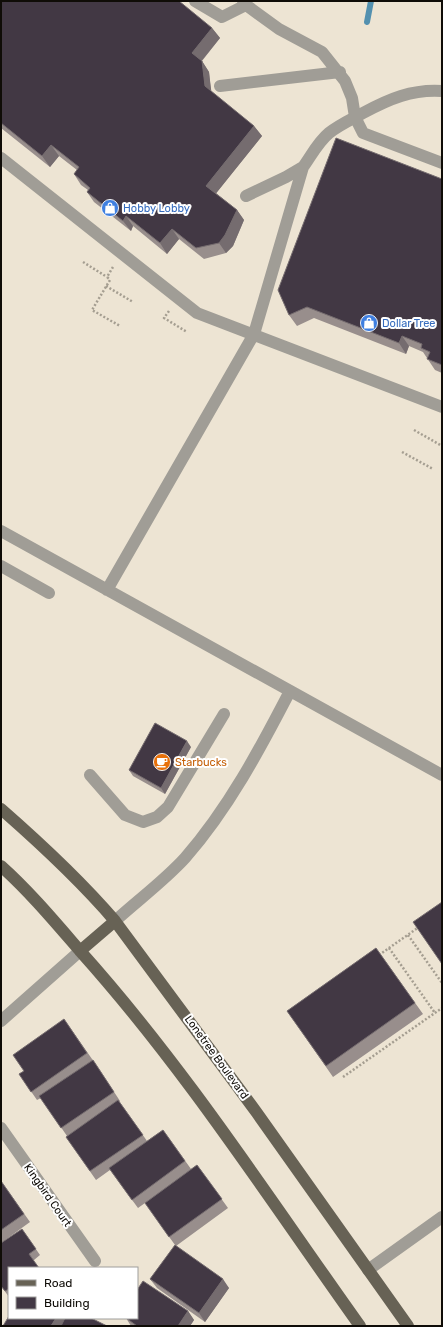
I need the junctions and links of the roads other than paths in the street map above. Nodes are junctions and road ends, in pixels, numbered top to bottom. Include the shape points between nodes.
1 (195, 1) edge
2 (244, 3) edge
3 (340, 72) junction
4 (220, 86) dead end
5 (442, 91) edge
6 (355, 117) junction
7 (1, 158) edge
8 (442, 163) edge
9 (303, 167) junction
10 (246, 196) dead end
11 (254, 334) junction
12 (442, 407) edge
13 (1, 531) edge
14 (1, 566) edge
15 (107, 590) junction
16 (49, 593) dead end
17 (290, 691) junction
18 (224, 714) dead end
19 (90, 775) dead end
20 (442, 775) edge
21 (1, 809) edge
22 (1, 866) edge
23 (115, 921) junction
24 (80, 951) junction
25 (1, 1022) edge
26 (1, 1128) edge
27 (442, 1217) edge
28 (95, 1261) dead end
29 (368, 1270) junction
30 (360, 1326) edge
31 (408, 1326) edge

1 - 2 street via 222,17
2 - 3 street via 279,30 322,52
3 - 4 street
3 - 6 street via 352,98
5 - 6 street via 427,90 391,98
6 - 8 street via 363,133
6 - 9 street via 329,133
7 - 11 street via 197,313
9 - 10 street
9 - 11 street
11 - 12 street
11 - 15 street
13 - 15 street
14 - 16 street
15 - 17 street
17 - 20 street
17 - 23 street via 237,786 203,837 179,864
18 - 19 street via 168,807 156,817 143,822 125,815
21 - 23 main road, Lonetree Boulevard via 39,841 91,892
22 - 24 main road via 20,883
23 - 24 main road
23 - 29 main road, Lonetree Boulevard via 258,1113
24 - 25 street
24 - 30 main road via 116,991 179,1071
26 - 28 street, Kingbird Court
27 - 29 street
29 - 31 main road, Lonetree Boulevard

